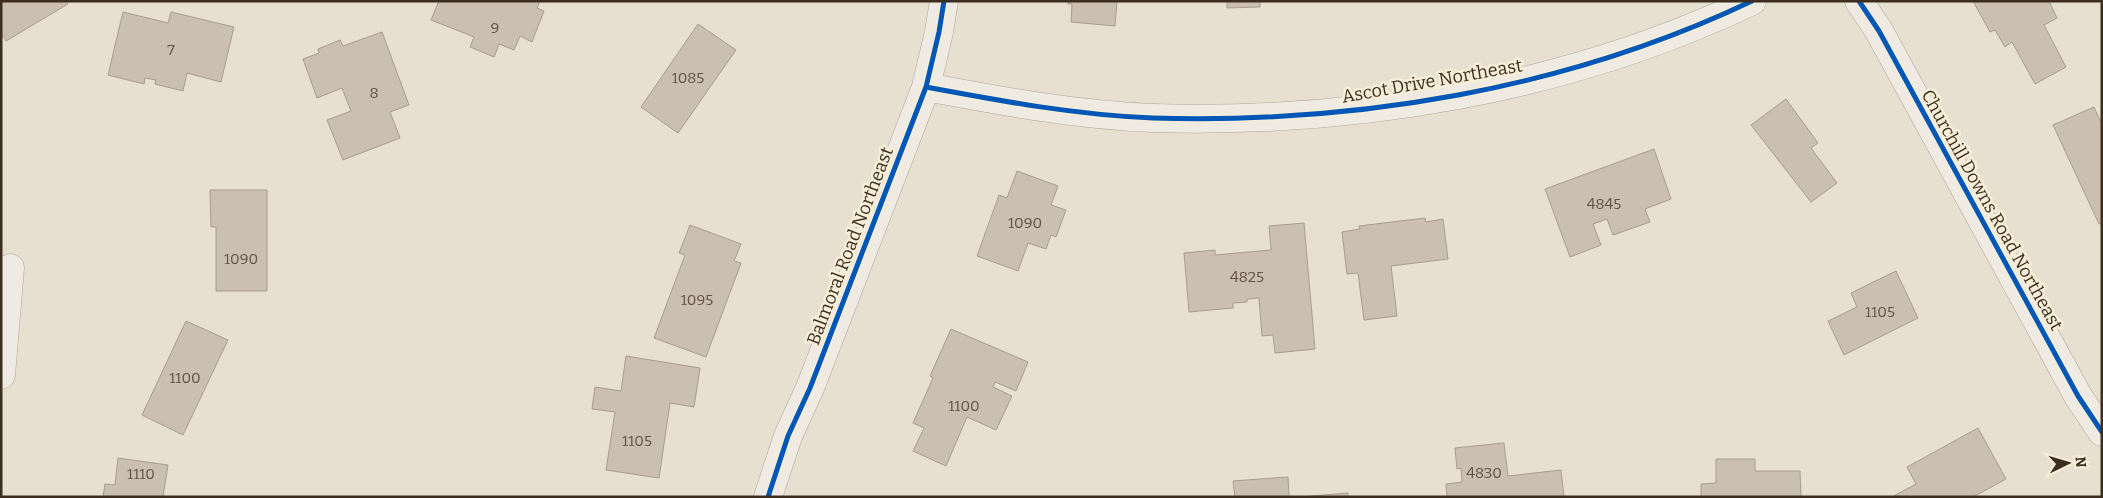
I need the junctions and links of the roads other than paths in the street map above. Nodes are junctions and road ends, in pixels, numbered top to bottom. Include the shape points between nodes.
1 (944, 1) edge
2 (1752, 1) edge
3 (1859, 1) edge
4 (926, 88) junction
5 (10, 268) dead end
6 (1, 375) edge
7 (2102, 432) edge
8 (768, 497) edge

1 - 4 street, Balmoral Road Northeast
2 - 4 street, Ascot Drive Northeast via 1710,22 1602,60 1492,89 1380,108 1266,118 1152,118 1038,108
3 - 7 street, Churchill Downs Road Northeast via 1879,31 2078,396
4 - 8 street, Balmoral Road Northeast via 810,388 788,436
5 - 6 street

